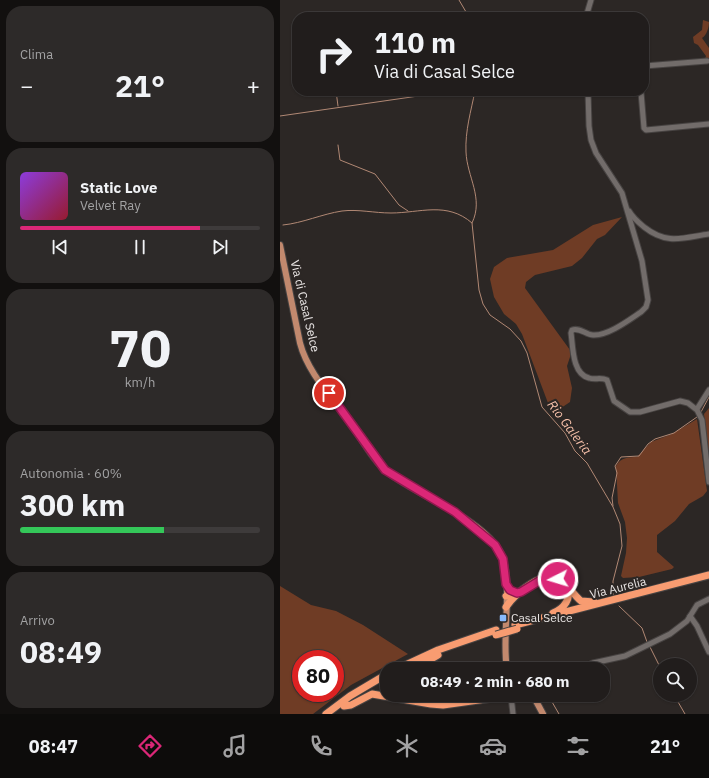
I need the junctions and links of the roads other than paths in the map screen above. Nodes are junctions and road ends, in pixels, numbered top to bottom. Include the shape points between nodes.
1 (591, 0) edge
2 (587, 12) edge
3 (707, 61) dead end
4 (649, 66) edge
5 (588, 96) edge
6 (641, 96) edge
7 (709, 124) edge
8 (626, 208) junction
9 (709, 234) edge
10 (280, 245) edge
11 (709, 390) edge
12 (699, 412) junction
13 (709, 482) edge
14 (709, 575) edge
15 (709, 579) edge
16 (506, 584) junction
17 (566, 585) junction
18 (518, 594) junction
19 (506, 596) junction
20 (633, 597) junction
21 (709, 599) edge
22 (610, 603) junction
23 (506, 608) junction
24 (690, 616) junction
25 (516, 627) junction
26 (496, 633) junction
27 (709, 652) edge
28 (438, 654) junction
29 (412, 662) edge
30 (421, 662) edge
31 (425, 662) edge
32 (507, 662) edge
33 (599, 662) edge
34 (380, 678) edge
35 (380, 683) edge
36 (380, 694) edge
37 (424, 702) edge
38 (460, 702) edge
39 (512, 702) edge
40 (537, 702) edge
41 (344, 706) junction
42 (335, 713) edge
43 (513, 713) edge
44 (326, 714) edge
45 (543, 714) edge

1 - 2 street
3 - 4 street
5 - 8 street via 591,140 596,153 621,190
6 - 7 street via 646,130
8 - 9 street via 642,225 664,239
8 - 12 street via 642,261 647,303 639,313 604,333 592,335 577,329 572,330 576,365 587,378 607,380 614,401 630,412 640,412 680,401 688,403
10 - 16 main road, Via di Casal Selce via 301,348 314,372 385,470 455,512 495,545 504,564
11 - 12 street
12 - 13 street
14 - 20 highway, Via Aurelia
15 - 20 highway, Via Aurelia
16 - 18 highway via 510,590
16 - 19 main road, Via di Casal Selce
17 - 18 highway via 558,579 547,577
17 - 22 highway via 582,602
17 - 25 highway via 568,597 559,610
18 - 19 highway
18 - 23 highway
19 - 23 main road, Via di Casal Selce
20 - 22 highway, Via Aurelia
21 - 24 street via 698,605
22 - 25 highway, Via Aurelia
23 - 32 main road, Via di Casal Selce
24 - 27 street
24 - 33 street via 679,628 637,651
25 - 26 highway, Via Aurelia
26 - 28 highway, Via Aurelia
26 - 29 highway, Via Aurelia via 438,650
28 - 30 highway, Via Aurelia
28 - 31 highway
34 - 44 highway
35 - 41 highway
36 - 41 highway via 372,694
37 - 38 highway
39 - 43 street
40 - 45 main road
41 - 42 highway

